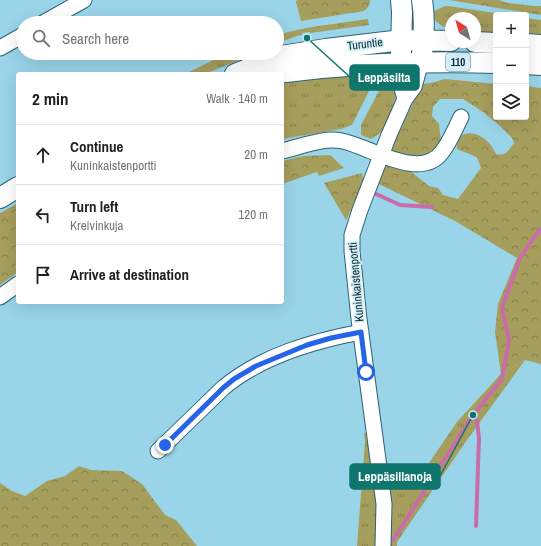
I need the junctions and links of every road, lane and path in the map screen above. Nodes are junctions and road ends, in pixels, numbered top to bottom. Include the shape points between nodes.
1 (84, 0) edge
2 (401, 0) edge
3 (422, 0) edge
4 (55, 16) edge
5 (16, 39) edge
6 (402, 40) junction
7 (423, 40) junction
8 (445, 41) edge
9 (481, 42) edge
10 (493, 43) edge
11 (529, 44) edge
12 (541, 45) edge
13 (0, 48) edge
14 (284, 55) edge
15 (270, 60) edge
16 (401, 62) junction
17 (421, 62) junction
18 (493, 63) edge
19 (529, 64) edge
20 (541, 65) edge
21 (240, 72) edge
22 (284, 72) edge
23 (405, 99) junction
24 (462, 117) dead end
25 (284, 150) edge
26 (382, 156) junction
27 (16, 188) edge
28 (0, 198) edge
29 (16, 285) edge
30 (0, 297) edge
31 (361, 332) junction
32 (158, 451) dead end
33 (383, 546) edge

1 - 4 street
2 - 6 main road
3 - 7 main road
5 - 13 street
6 - 7 main road, Turuntie / 110
6 - 14 main road, Turuntie / 110
6 - 16 main road
7 - 8 main road, Turuntie / 110
7 - 17 main road
9 - 10 main road, 110
11 - 12 main road
15 - 21 main road, Turuntie / 110
16 - 17 main road, Turuntie / 110
16 - 22 main road, Turuntie / 110
16 - 23 street via 401,85
17 - 18 main road, Turuntie / 110
17 - 23 street, Kuninkaistenportti via 414,87
19 - 20 main road
23 - 26 street, Kuninkaistenportti
24 - 26 street via 442,153 432,161 419,164
25 - 26 street via 322,141 340,140
26 - 31 street, Kuninkaistenportti via 352,236
27 - 28 main road
29 - 30 street
31 - 32 street via 307,345 256,366 223,388
31 - 33 street, Kuninkaistenportti via 384,504

